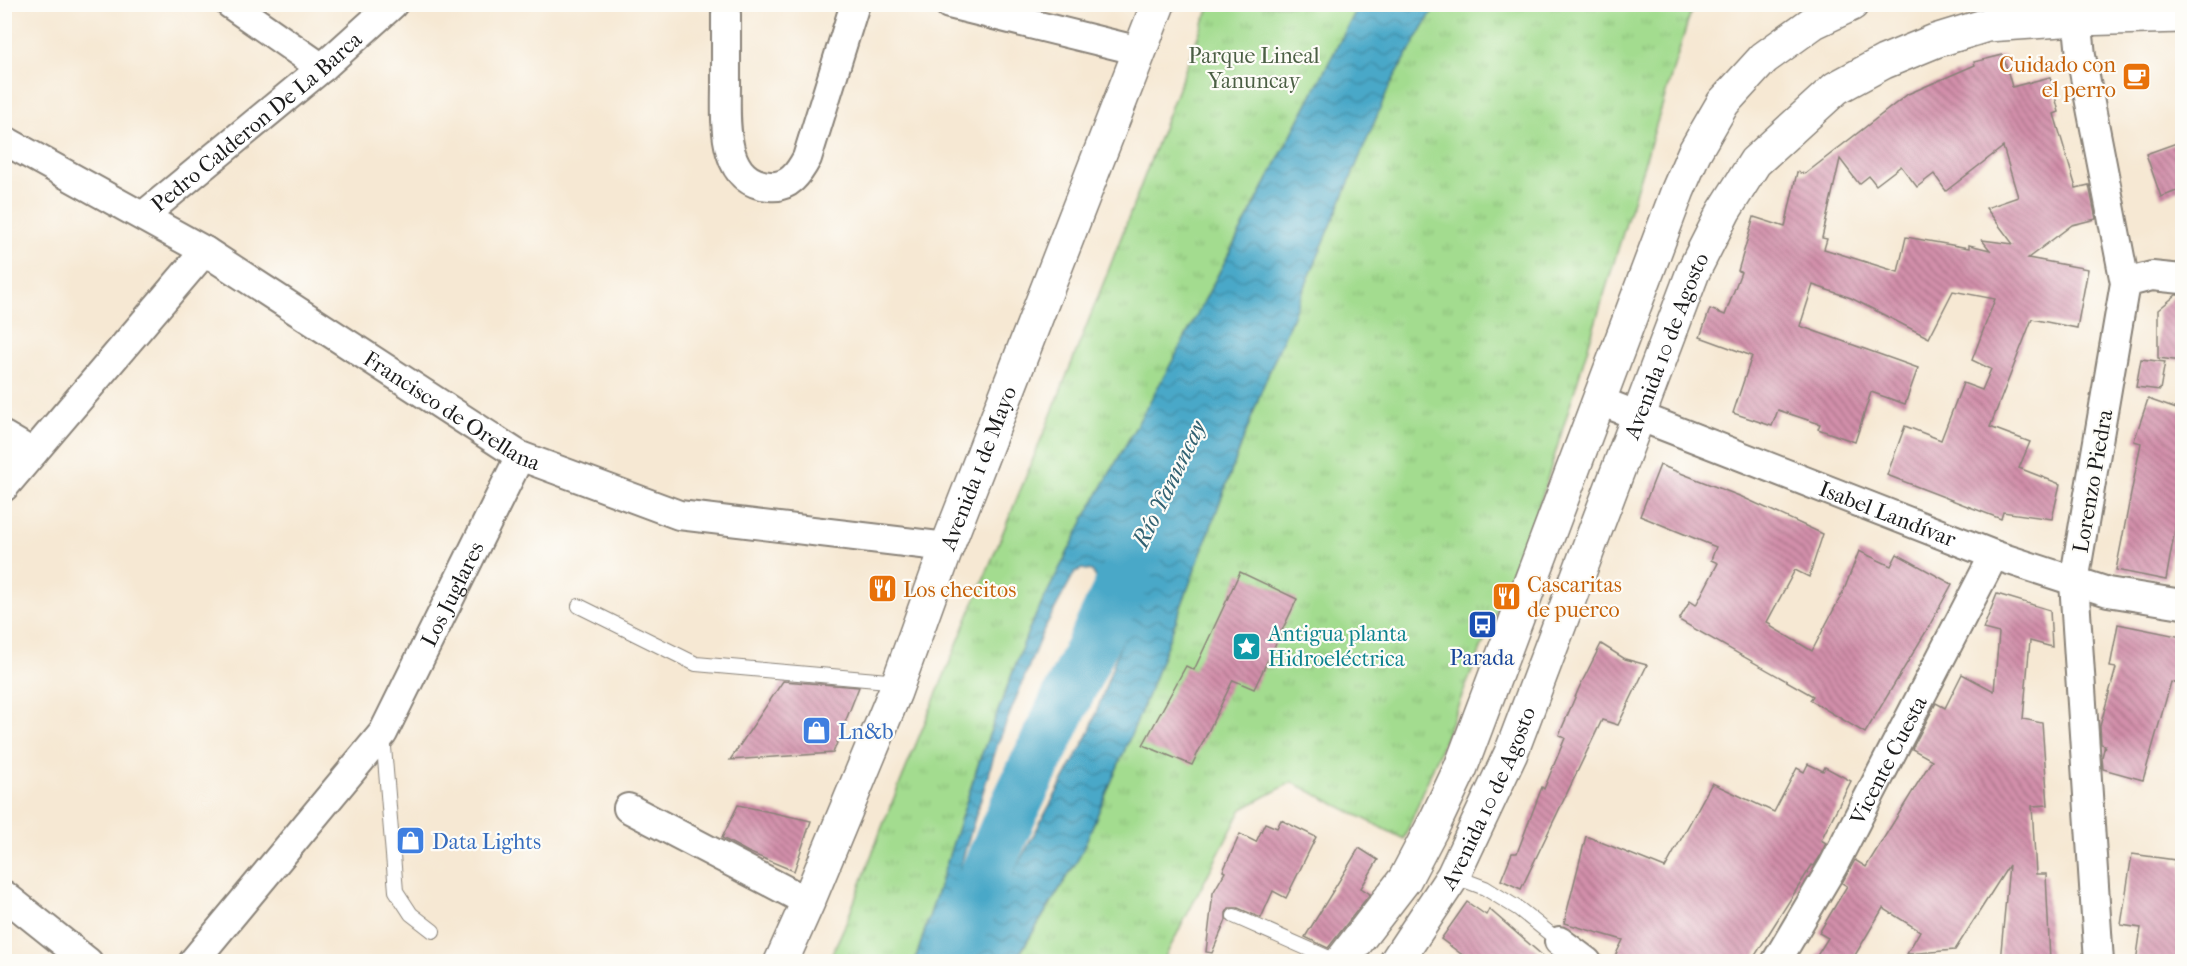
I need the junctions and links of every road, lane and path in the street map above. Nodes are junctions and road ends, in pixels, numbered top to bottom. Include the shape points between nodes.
1 (230, 4) edge
2 (393, 4) edge
3 (855, 4) edge
4 (949, 4) edge
5 (1158, 4) edge
6 (1852, 4) edge
7 (2076, 12) edge
8 (726, 14) dead end
9 (2182, 16) edge
10 (1140, 51) junction
11 (322, 68) junction
12 (4, 140) edge
13 (144, 215) junction
14 (205, 251) junction
15 (2182, 279) edge
16 (2125, 283) junction
17 (1600, 401) junction
18 (1638, 415) junction
19 (4, 436) edge
20 (33, 453) junction
21 (520, 456) junction
22 (4, 487) edge
23 (947, 547) junction
24 (1994, 555) junction
25 (2074, 582) junction
26 (2182, 604) edge
27 (579, 606) dead end
28 (899, 682) junction
29 (383, 733) junction
30 (628, 808) dead end
31 (1453, 876) junction
32 (4, 895) edge
33 (808, 902) junction
34 (1234, 916) dead end
35 (433, 931) dead end
36 (1559, 941) joint
37 (88, 962) edge
38 (193, 962) edge
39 (781, 962) edge
40 (1340, 962) edge
41 (1396, 962) edge
42 (1587, 962) edge
43 (1776, 962) edge
44 (2099, 962) edge

1 - 11 street
2 - 11 street, Pedro Calderon De La Barca
3 - 8 street via 807,158 800,171 779,187 753,183 742,174 726,137
4 - 10 street
5 - 10 main road, Avenida 1 de Mayo
6 - 17 main road, Avenida 10 de Agosto via 1814,22 1764,58 1723,103 1678,190
7 - 9 main road, Avenida 10 de Agosto
7 - 16 street, Lorenzo Piedra
7 - 18 main road, Avenida 10 de Agosto via 1987,26 1935,40 1836,88 1794,125 1755,162 1724,211 1693,272
10 - 23 main road, Avenida 1 de Mayo
11 - 13 street, Pedro Calderon De La Barca
12 - 13 street, Francisco de Orellana
13 - 14 street, Francisco de Orellana
14 - 20 street
14 - 21 street, Francisco de Orellana
15 - 16 street via 2152,276
16 - 25 street, Lorenzo Piedra
17 - 18 street, Isabel Landívar
17 - 40 main road, Avenida 10 de Agosto via 1461,767 1405,879
18 - 24 street, Isabel Landívar
18 - 31 main road, Avenida 10 de Agosto via 1511,753
19 - 20 street
20 - 22 street
21 - 23 street, Francisco de Orellana via 679,515
21 - 29 street, Los Juglares
23 - 28 main road, Avenida 1 de Mayo
24 - 25 street, Isabel Landívar
24 - 43 street, Vicente Cuesta via 1833,866
25 - 26 street, Isabel Landívar via 2108,592
25 - 44 street, Lorenzo Piedra
27 - 28 lane via 696,663
28 - 33 main road, Avenida 1 de Mayo
29 - 35 lane via 396,891 411,914
29 - 38 street, Los Juglares
30 - 33 street
31 - 36 lane via 1485,888 1520,909
31 - 41 main road, Avenida 10 de Agosto
32 - 37 street
33 - 39 main road, Avenida 1 de Mayo
34 - 40 lane
36 - 42 street

